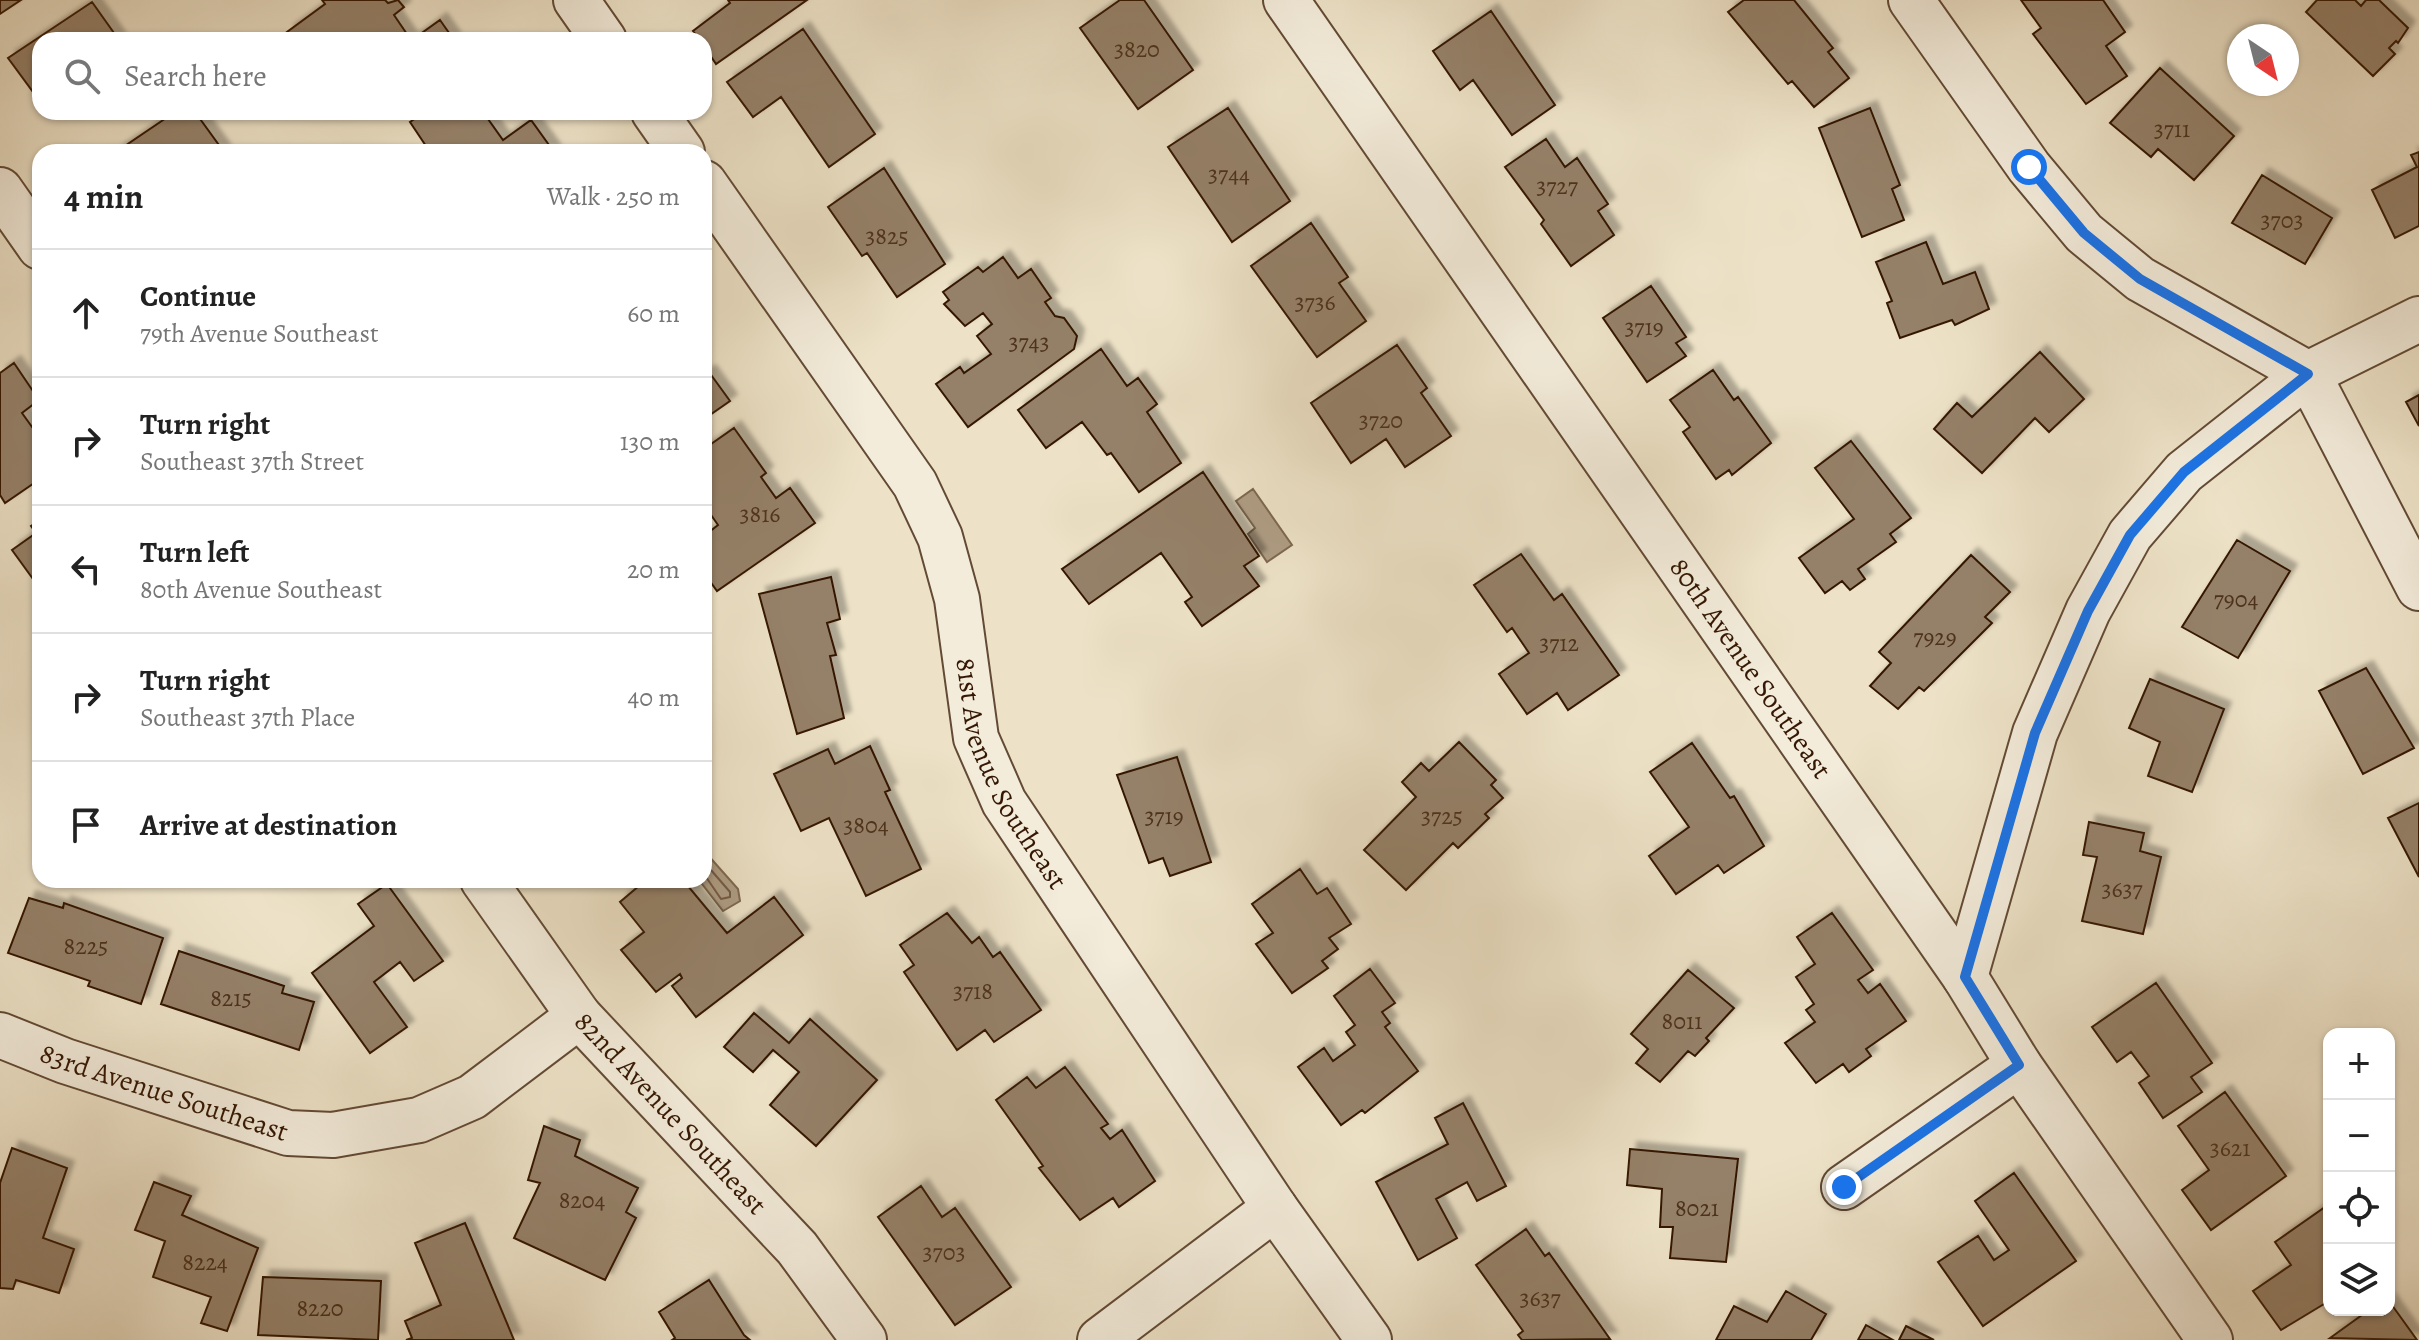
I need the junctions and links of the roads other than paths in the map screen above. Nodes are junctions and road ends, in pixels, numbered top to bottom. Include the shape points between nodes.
1 (576, 0) edge
2 (1286, 0) edge
3 (1911, 0) edge
4 (598, 32) edge
5 (660, 120) edge
6 (676, 144) edge
7 (0, 190) edge
8 (712, 194) edge
9 (32, 236) edge
10 (2419, 319) edge
11 (2308, 374) junction
12 (2419, 588) edge
13 (489, 888) edge
14 (1965, 977) junction
15 (579, 1016) junction
16 (0, 1035) edge
17 (2019, 1065) junction
18 (1844, 1187) dead end
19 (1275, 1208) junction
20 (864, 1340) edge
21 (1100, 1340) edge
22 (1369, 1340) edge
23 (2210, 1340) edge

1 - 4 street
2 - 14 street, 80th Avenue Southeast
3 - 11 street via 2029,167 2084,233 2140,279
5 - 6 street
7 - 9 street
8 - 19 street, 81st Avenue Southeast via 915,484 940,537 957,599 976,738 1004,802
10 - 11 street
11 - 12 street
11 - 14 street via 2184,472 2130,535 2088,611 2035,733
13 - 15 street, 82nd Avenue Southeast
14 - 17 street, 80th Avenue Southeast
15 - 16 street, 83rd Avenue Southeast via 472,1097 419,1120 333,1135 288,1133
15 - 20 street, 82nd Avenue Southeast via 797,1248
17 - 18 street
17 - 23 street, 80th Avenue Southeast
19 - 21 street
19 - 22 street, 81st Avenue Southeast

